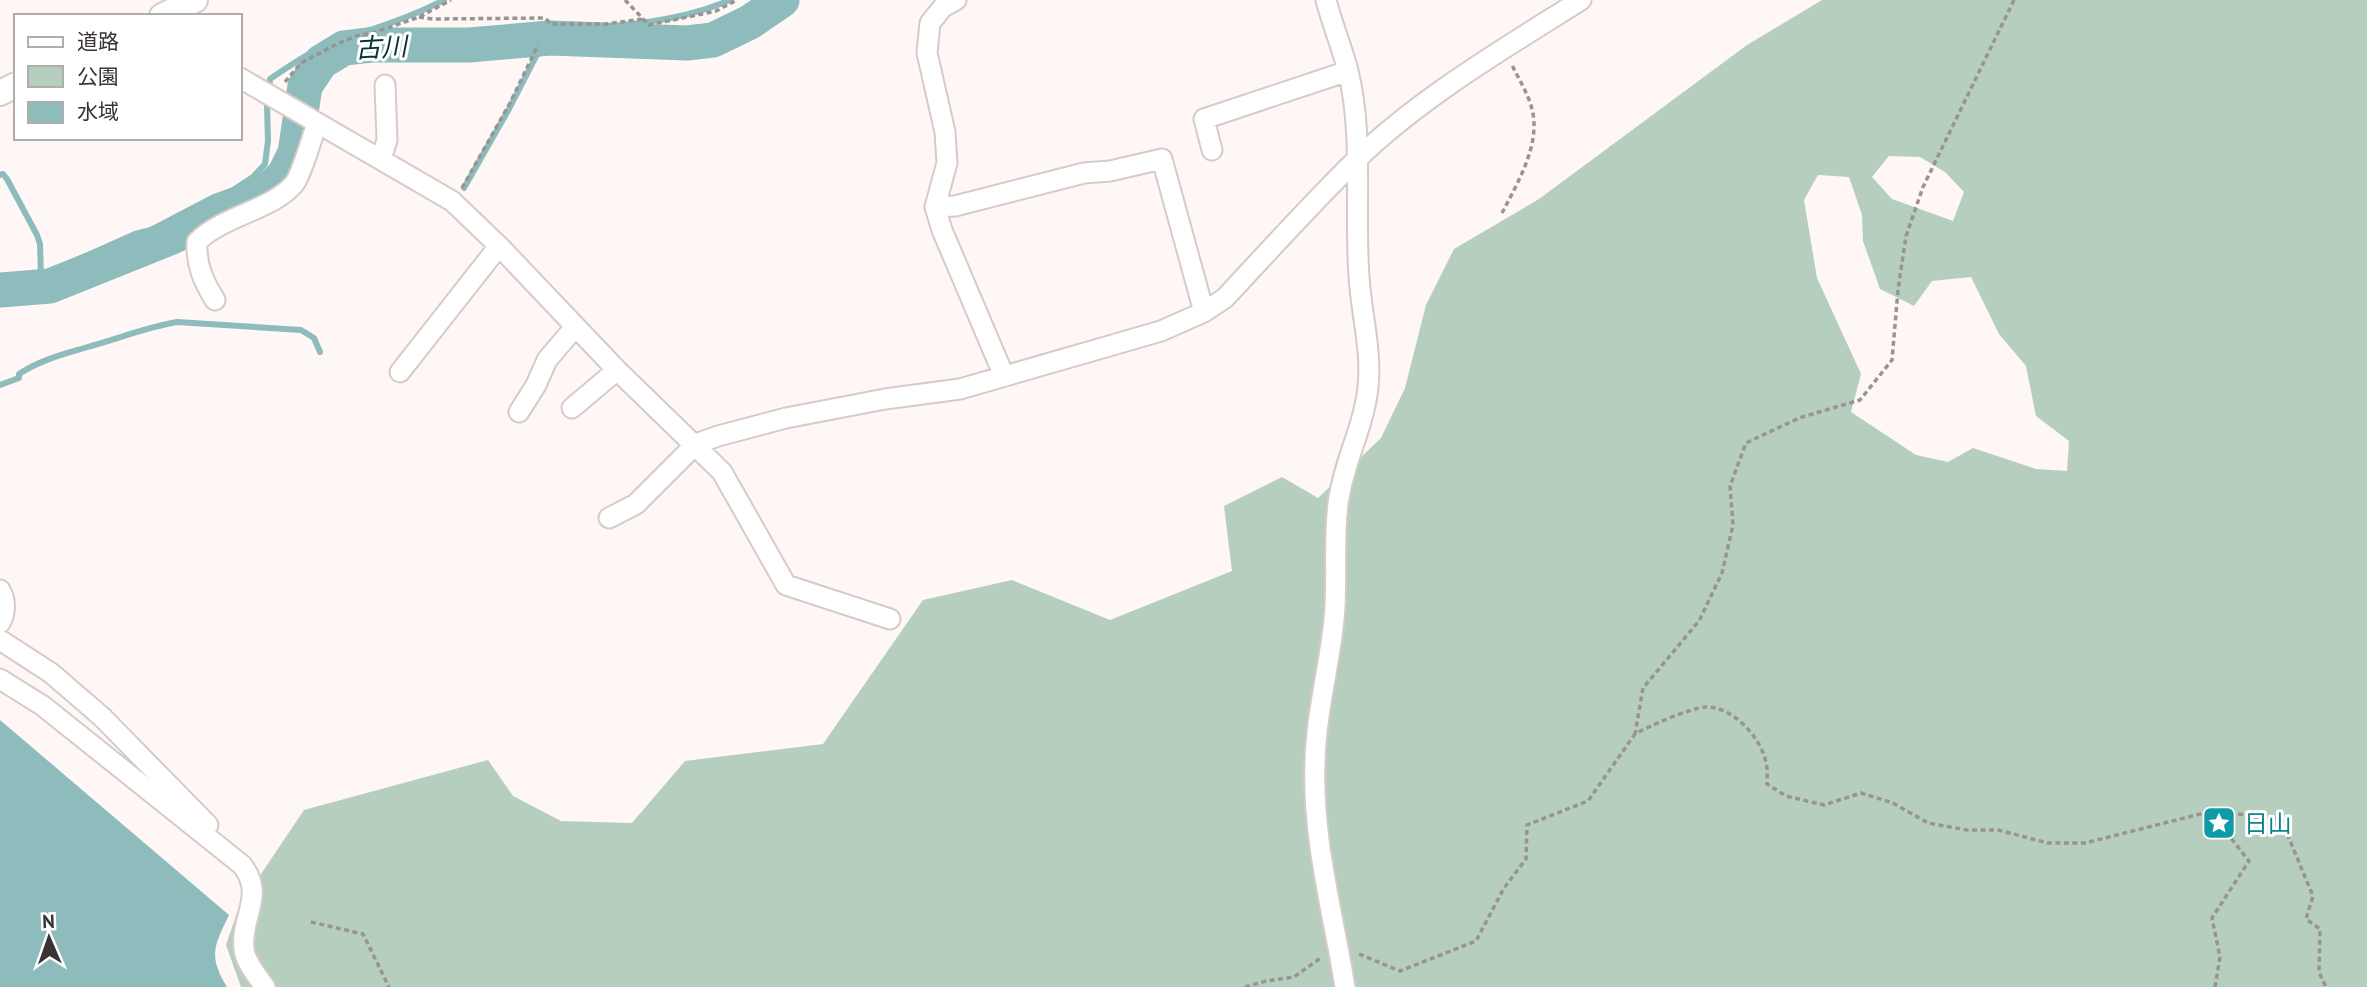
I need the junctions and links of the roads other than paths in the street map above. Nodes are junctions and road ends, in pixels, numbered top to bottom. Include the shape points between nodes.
1 (956, 0) edge
2 (1326, 0) edge
3 (1581, 0) edge
4 (1348, 71) junction
5 (242, 79) edge
6 (386, 85) dead end
7 (312, 120) junction
8 (1212, 150) dead end
9 (381, 159) junction
10 (1357, 159) junction
11 (935, 207) junction
12 (499, 246) junction
13 (215, 300) dead end
14 (1204, 312) junction
15 (575, 327) junction
16 (617, 370) junction
17 (400, 372) dead end
18 (1004, 376) junction
19 (572, 408) dead end
20 (519, 412) dead end
21 (696, 444) junction
22 (609, 518) dead end
23 (0, 590) edge
24 (890, 619) dead end
25 (0, 623) edge
26 (0, 640) edge
27 (0, 679) edge
28 (236, 859) junction
29 (265, 987) edge
30 (1345, 987) edge

1 - 11 street via 943,6 930,23 927,53 945,132 947,163
2 - 4 street
3 - 10 street via 1406,117
4 - 8 street via 1204,119
4 - 10 street
5 - 7 street
6 - 9 street via 387,140
7 - 9 street
7 - 13 street via 295,183 197,242 203,281
9 - 12 street via 452,201
10 - 14 street via 1225,298
10 - 30 street via 1359,279 1369,384 1338,503 1334,621 1315,764 1318,834
11 - 14 street via 1163,159
11 - 18 street
12 - 15 street
12 - 17 street
14 - 18 street via 1161,331
15 - 16 street
15 - 20 street via 547,360
16 - 19 street
16 - 21 street
18 - 21 street via 960,389 786,418
21 - 22 street via 636,504
21 - 24 street via 722,472 786,585
23 - 25 street via 5,608
26 - 28 street via 51,673 102,717
27 - 28 street via 43,706
28 - 29 street via 252,883 244,950

